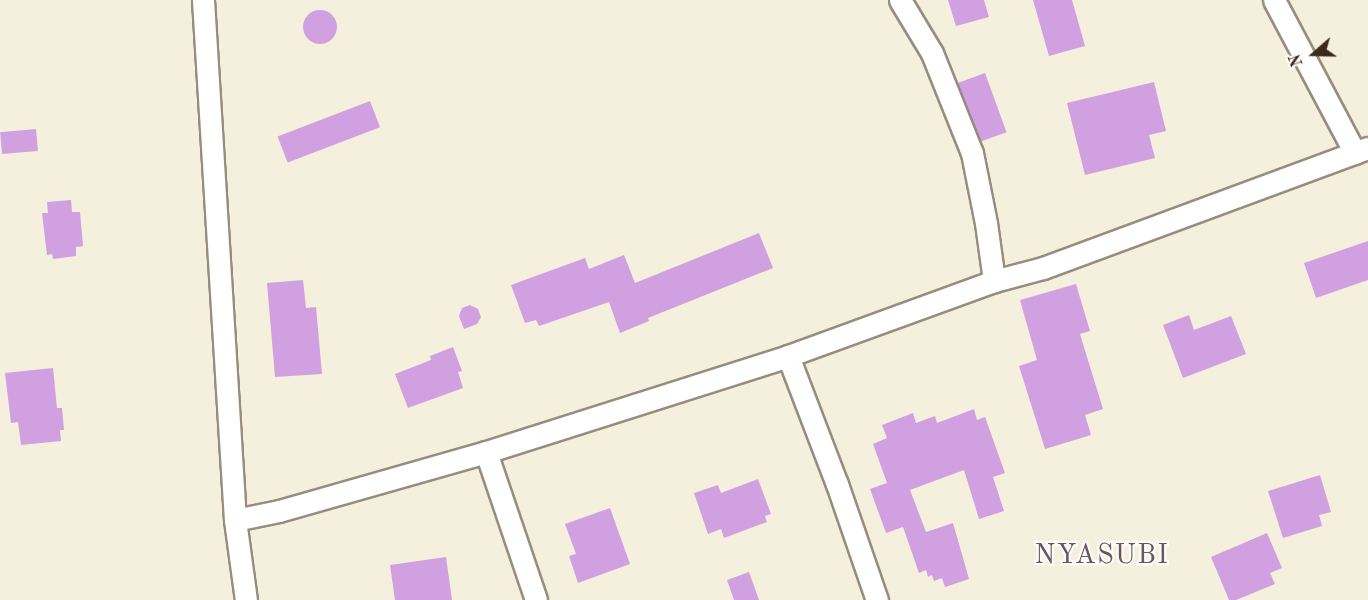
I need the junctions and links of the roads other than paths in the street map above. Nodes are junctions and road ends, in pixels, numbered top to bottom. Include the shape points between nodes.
1 (203, 0) edge
2 (900, 0) edge
3 (1274, 0) edge
4 (1362, 151) edge
5 (994, 281) junction
6 (788, 356) junction
7 (486, 452) junction
8 (235, 520) junction
9 (246, 600) edge
10 (536, 600) edge
11 (877, 600) edge

1 - 8 street
2 - 5 street via 932,53 972,153
3 - 4 street
4 - 5 street via 1043,268
5 - 6 street
6 - 7 street
6 - 11 street
7 - 8 street
7 - 10 street
8 - 9 street

